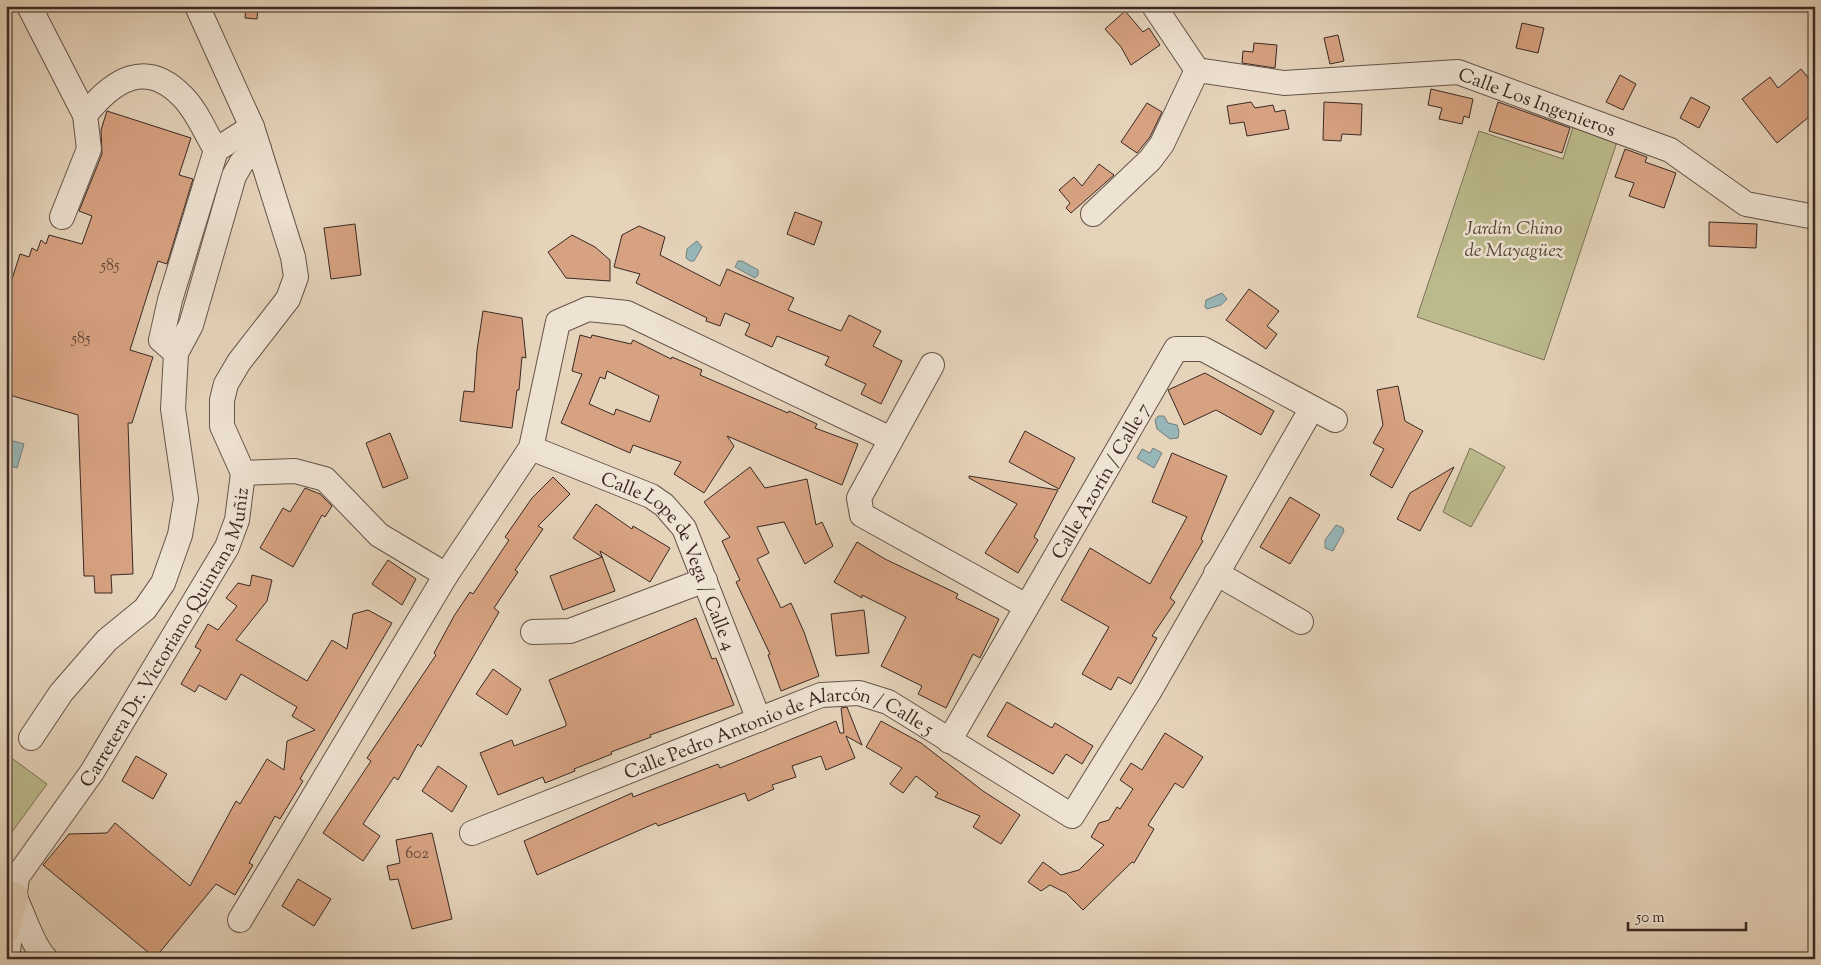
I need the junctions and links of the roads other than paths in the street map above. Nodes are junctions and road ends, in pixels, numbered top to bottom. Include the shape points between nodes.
1 (28, 6) edge
2 (197, 6) edge
3 (1154, 6) edge
4 (1197, 70) junction
5 (85, 115) junction
6 (252, 127) junction
7 (260, 149) junction
8 (216, 150) junction
9 (208, 176) junction
10 (232, 183) junction
11 (1093, 214) dead end
12 (62, 217) dead end
13 (1815, 217) edge
14 (185, 252) junction
15 (210, 260) junction
16 (176, 353) junction
17 (932, 365) dead end
18 (1312, 408) junction
19 (1335, 420) dead end
20 (891, 439) junction
21 (532, 448) junction
22 (243, 473) junction
23 (1216, 573) junction
24 (446, 575) junction
25 (705, 580) junction
26 (1026, 606) junction
27 (1301, 622) dead end
28 (533, 632) dead end
29 (759, 720) junction
30 (31, 738) dead end
31 (949, 741) junction
32 (472, 833) dead end
33 (14, 896) junction
34 (240, 920) dead end
35 (6, 929) edge
36 (7, 959) edge
37 (46, 959) edge

1 - 5 street
2 - 6 street, Carretera Dr. Victoriano Quintana Muñiz
3 - 4 street
4 - 11 street via 1162,144 1150,160
4 - 13 street, Calle Los Ingenieros via 1284,83 1458,72 1670,150 1746,204
5 - 8 street via 101,94 118,83 140,76 158,78 184,98
5 - 12 street via 89,149
6 - 7 street, Carretera Dr. Victoriano Quintana Muñiz
6 - 8 street
7 - 10 street via 242,162
7 - 22 street, Carretera Dr. Victoriano Quintana Muñiz via 293,257 296,277 288,299 226,384 222,426
8 - 9 street
9 - 10 street
9 - 14 street
10 - 15 street
14 - 15 street
14 - 16 street via 161,340
15 - 16 street via 191,325
16 - 30 street via 173,409 186,499 180,535 163,583 145,609 107,640 61,693
17 - 20 street
18 - 19 street, Calle Azorín / Calle 7
18 - 23 street
18 - 26 street, Calle Azorín / Calle 7 via 1203,349 1176,349
20 - 21 street via 627,313 588,309 558,322
20 - 26 street via 859,498 862,515
21 - 24 street
21 - 25 street, Calle Lope de Vega / Calle 4 via 652,496 664,505 684,528
22 - 24 street via 295,471 325,479 379,534
22 - 33 street, Carretera Dr. Victoriano Quintana Muñiz via 237,520 217,568 92,772 17,877
23 - 27 street
23 - 31 street, Calle Pedro Antonio de Alarcón / Calle 5 via 1149,692 1072,816
24 - 34 street
25 - 28 street via 570,631
25 - 29 street, Calle Lope de Vega / Calle 4
26 - 31 street, Calle Azorín / Calle 7
29 - 31 street, Calle Pedro Antonio de Alarcón / Calle 5 via 821,695 859,693 888,702
29 - 32 street, Calle Pedro Antonio de Alarcón / Calle 5
33 - 35 main road
33 - 36 street, Carretera Dr. Victoriano Quintana Muñiz
33 - 37 street via 34,942

